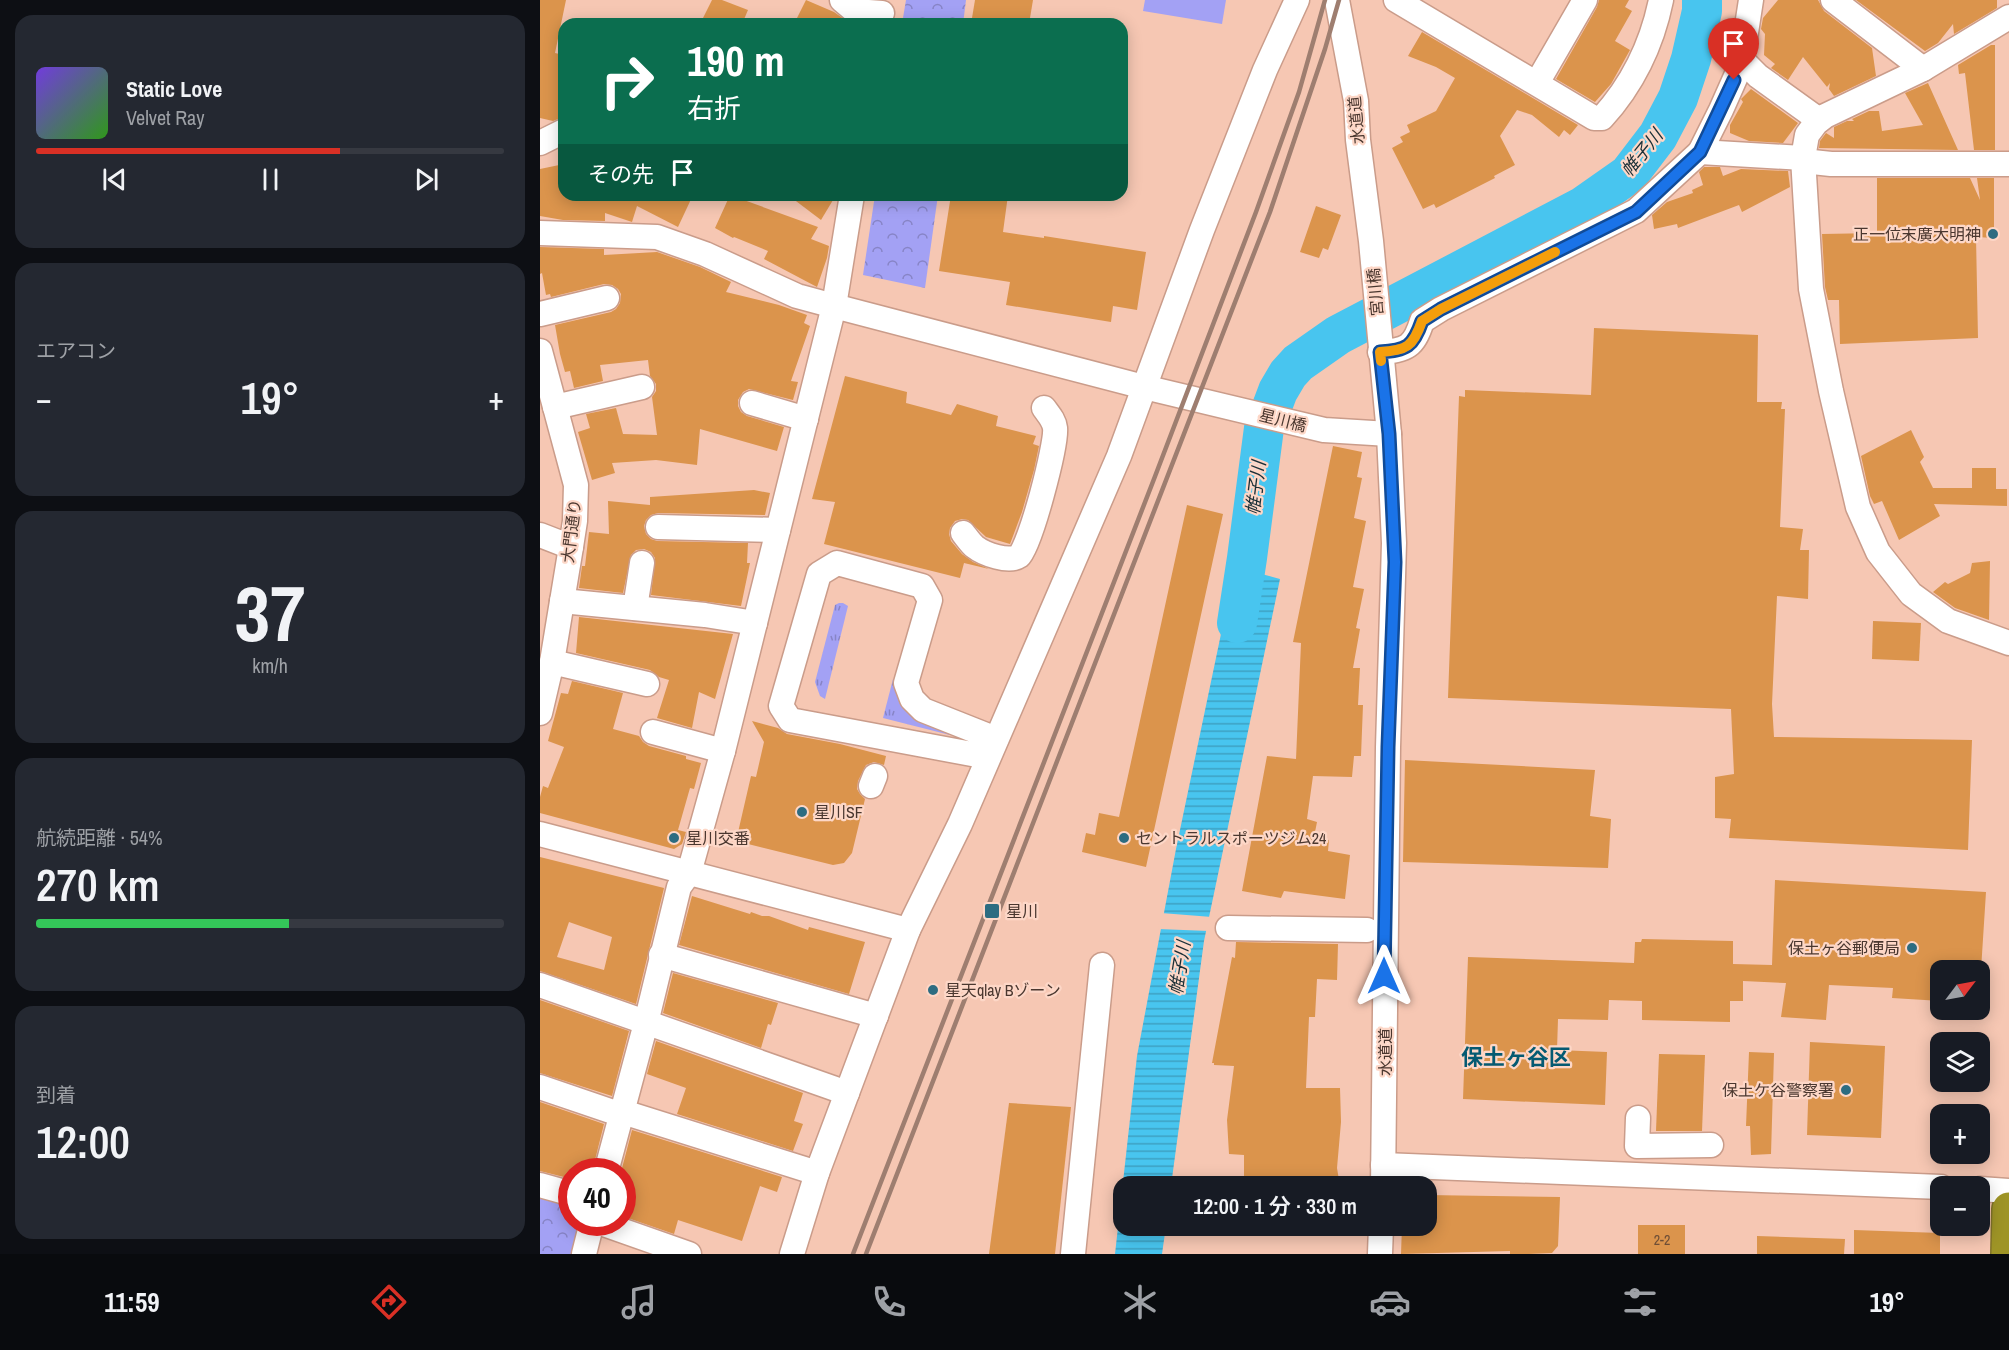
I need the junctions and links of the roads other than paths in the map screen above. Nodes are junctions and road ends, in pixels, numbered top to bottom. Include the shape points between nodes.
1 (842, 0) edge
2 (1297, 0) edge
3 (1337, 0) edge
4 (1396, 0) edge
5 (1585, 0) edge
6 (1661, 0) edge
7 (1751, 0) edge
8 (1833, 0) edge
9 (882, 12) edge
10 (2009, 18) edge
11 (1742, 60) junction
12 (1923, 69) junction
13 (1537, 83) junction
14 (1820, 120) junction
15 (558, 134) edge
16 (540, 143) edge
17 (1700, 152) junction
18 (1803, 159) junction
19 (2009, 164) edge
20 (851, 201) edge
21 (540, 233) edge
22 (1371, 241) joint
23 (607, 298) dead end
24 (834, 306) junction
25 (540, 314) edge
26 (1380, 347) junction
27 (540, 351) edge
28 (642, 387) dead end
29 (1143, 387) junction
30 (752, 403) dead end
31 (555, 407) junction
32 (1044, 408) dead end
33 (806, 419) junction
34 (1389, 434) junction
35 (658, 527) dead end
36 (778, 530) junction
37 (963, 533) dead end
38 (540, 535) edge
39 (571, 546) junction
40 (642, 563) dead end
41 (562, 601) junction
42 (635, 608) junction
43 (755, 623) junction
44 (2009, 643) edge
45 (552, 662) junction
46 (647, 684) dead end
47 (540, 713) edge
48 (653, 732) dead end
49 (992, 748) junction
50 (723, 751) junction
51 (540, 834) edge
52 (690, 873) junction
53 (1228, 928) dead end
54 (908, 930) junction
55 (1367, 930) dead end
56 (661, 955) junction
57 (1102, 965) dead end
58 (540, 985) edge
59 (876, 1016) junction
60 (646, 1023) junction
61 (540, 1087) edge
62 (847, 1093) junction
63 (623, 1113) junction
64 (1638, 1118) dead end
65 (1711, 1145) dead end
66 (610, 1158) edge
67 (817, 1173) junction
68 (1383, 1176) edge
69 (1437, 1177) edge
70 (540, 1185) edge
71 (1930, 1187) edge
72 (558, 1190) edge
73 (1990, 1190) edge
74 (2009, 1191) edge
75 (2009, 1209) edge
76 (636, 1235) edge
77 (588, 1236) edge
78 (1381, 1236) edge
79 (584, 1254) edge
80 (689, 1254) edge
81 (792, 1254) edge
82 (1073, 1254) edge
83 (1380, 1254) edge
84 (2008, 1254) edge

1 - 9 street via 855,11
2 - 29 street via 1265,70
3 - 22 street, 水道道 via 1356,101
4 - 13 street
5 - 13 street
6 - 13 street via 1656,26 1642,58 1617,102 1602,118 1594,118
7 - 11 street
8 - 12 street
10 - 12 street
11 - 14 street
11 - 17 street
12 - 14 street
14 - 18 street via 1807,135
15 - 16 street
17 - 18 street
17 - 26 street via 1636,212 1441,309 1422,321 1416,338 1407,348
18 - 19 street via 1831,164
18 - 44 street via 1811,289 1858,507 1878,552 1911,594 1948,621
20 - 24 street
21 - 24 street, 星川橋 via 657,237 797,296
22 - 26 street, 宮川橋
23 - 25 street
24 - 29 street, 星川橋
24 - 33 street
26 - 34 street, 水道道
27 - 31 street, 大門通り
28 - 31 street
29 - 34 street, 星川橋 via 1324,430
29 - 49 street via 1119,456
30 - 33 street
31 - 39 street, 大門通り via 576,485
32 - 37 street via 1055,429 1053,444 1035,522 1021,555 1007,559 984,551
33 - 36 street
34 - 68 street, 水道道 via 1395,562 1387,770
35 - 36 street
36 - 43 street
38 - 39 street
39 - 41 street, 大門通り
40 - 42 street
41 - 42 street
41 - 45 street, 大門通り
42 - 43 street
43 - 50 street
45 - 46 street
45 - 47 street, 大門通り
48 - 50 street
49 - 49 street via 790,720 781,706 819,574 837,562 922,586 930,600 906,683 912,699 922,710
49 - 54 street
50 - 52 street
51 - 52 street
52 - 54 street
52 - 56 street via 679,888
53 - 55 street
54 - 59 street
56 - 59 street
56 - 60 street
57 - 82 street via 1079,1091
58 - 60 street
59 - 62 street
60 - 62 street
60 - 63 street
61 - 63 street
62 - 67 street
63 - 66 street
63 - 67 street
64 - 65 street via 1637,1146
67 - 81 street
69 - 71 street
70 - 72 street
73 - 74 street
75 - 84 highway
76 - 80 street
77 - 79 street
78 - 83 street

